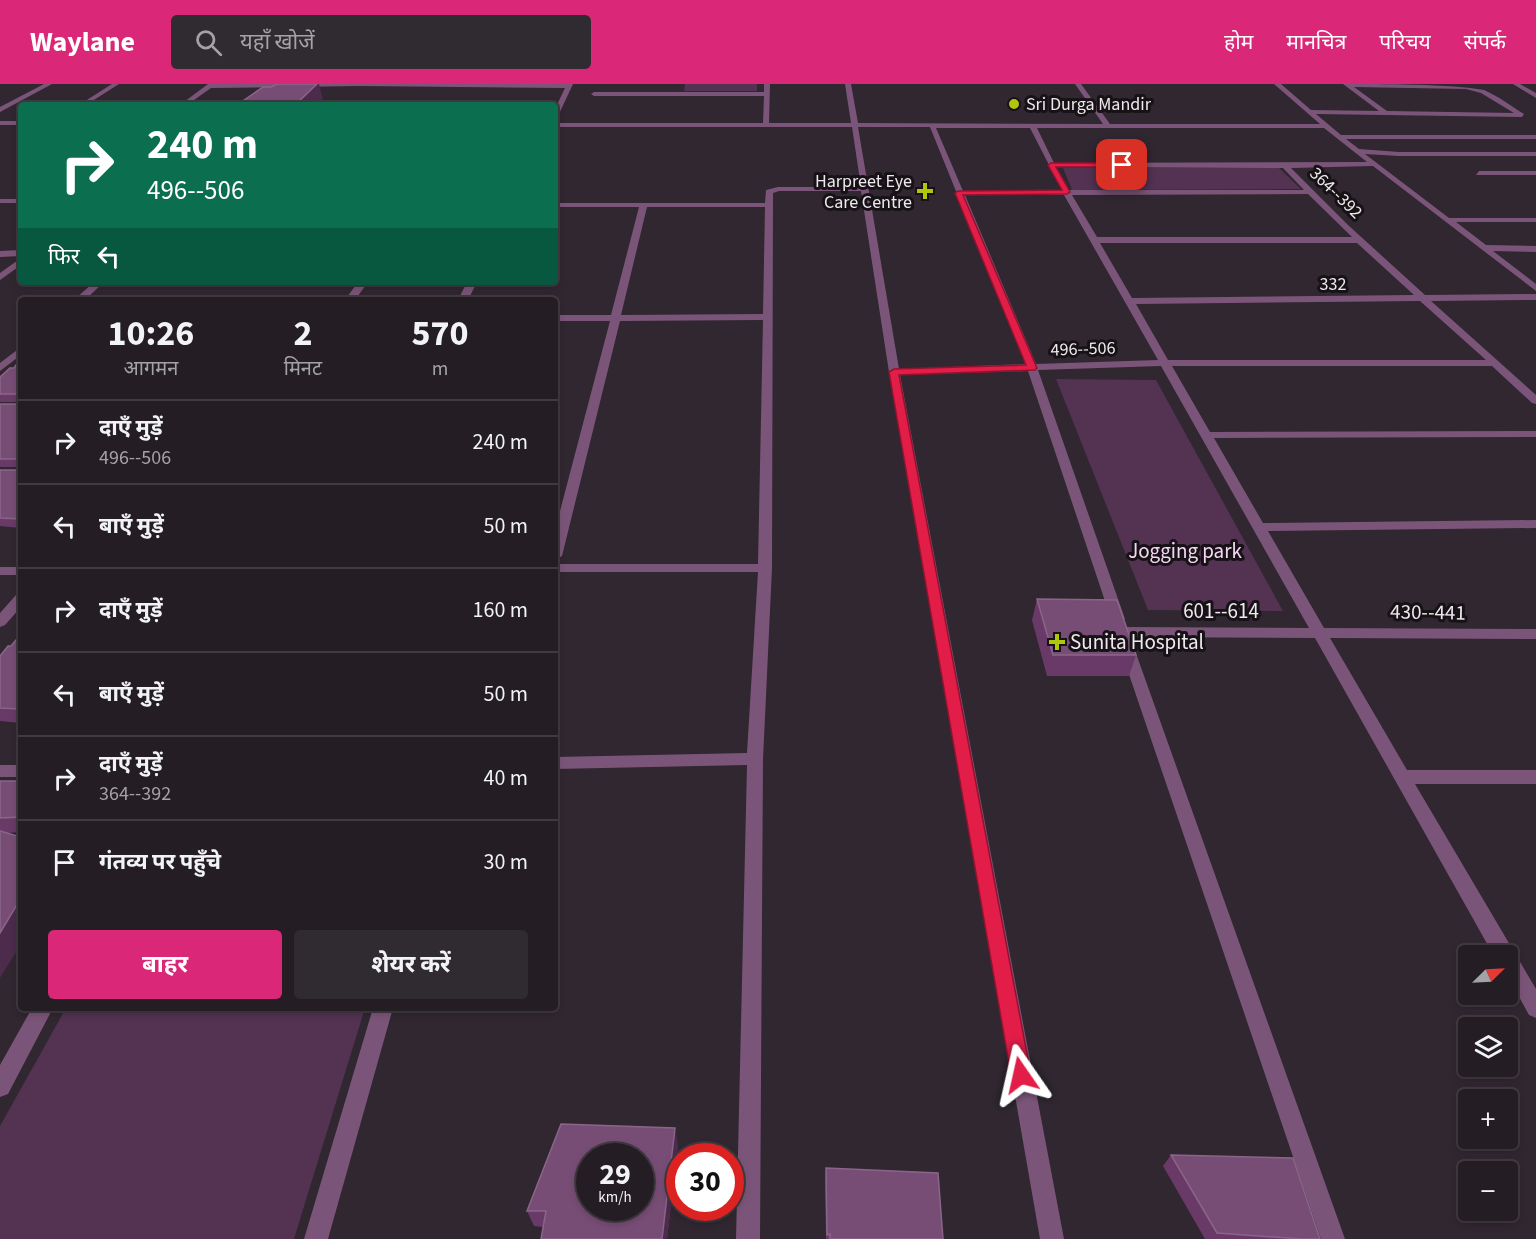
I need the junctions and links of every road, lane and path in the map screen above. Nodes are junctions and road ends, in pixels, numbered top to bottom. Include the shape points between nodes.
1 (49, 84) edge
2 (116, 84) edge
3 (674, 84) edge
4 (767, 84) edge
5 (848, 84) edge
6 (1078, 84) edge
7 (1277, 84) edge
8 (1516, 84) edge
9 (210, 85) edge
10 (363, 85) edge
11 (570, 85) edge
12 (1347, 85) edge
13 (594, 94) dead end
14 (672, 94) junction
15 (767, 94) junction
16 (1536, 96) edge
17 (87, 102) edge
18 (187, 102) edge
19 (0, 110) edge
20 (558, 110) edge
21 (1310, 112) junction
22 (1387, 114) junction
23 (0, 123) edge
24 (18, 123) edge
25 (766, 124) junction
26 (558, 125) edge
27 (855, 125) junction
28 (932, 125) junction
29 (1033, 126) junction
30 (1108, 126) junction
31 (1327, 126) junction
32 (1340, 136) junction
33 (1527, 136) junction
34 (1536, 137) edge
35 (1536, 142) edge
36 (1359, 152) junction
37 (1536, 154) edge
38 (1375, 164) junction
39 (1051, 165) junction
40 (1285, 166) junction
41 (1479, 173) dead end
42 (1536, 173) edge
43 (865, 189) junction
44 (1067, 192) junction
45 (1309, 192) junction
46 (958, 193) junction
47 (0, 201) edge
48 (18, 201) edge
49 (558, 205) edge
50 (644, 205) junction
51 (770, 205) junction
52 (1448, 220) junction
53 (1536, 220) edge
54 (1094, 240) junction
55 (1360, 240) junction
56 (1484, 248) junction
57 (1536, 249) edge
58 (18, 253) edge
59 (0, 254) edge
60 (18, 263) edge
61 (1521, 276) junction
62 (1536, 276) edge
63 (0, 277) edge
64 (96, 285) edge
65 (1536, 288) edge
66 (83, 297) edge
67 (1536, 297) edge
68 (1424, 300) junction
69 (1129, 301) junction
70 (768, 317) junction
71 (558, 318) edge
72 (614, 318) junction
73 (18, 353) edge
74 (1165, 363) junction
75 (1495, 363) junction
76 (0, 368) edge
77 (1032, 368) junction
78 (894, 372) junction
79 (1536, 401) edge
80 (1536, 434) edge
81 (1206, 435) junction
82 (1536, 524) edge
83 (1259, 527) junction
84 (558, 544) edge
85 (558, 568) edge
86 (765, 568) junction
87 (0, 571) edge
88 (18, 571) edge
89 (18, 601) edge
90 (0, 622) edge
91 (1122, 632) junction
92 (1319, 632) junction
93 (1536, 634) edge
94 (754, 759) junction
95 (558, 763) edge
96 (0, 771) edge
97 (18, 771) edge
98 (1403, 777) junction
99 (1536, 777) edge
100 (1499, 945) edge
101 (1518, 972) edge
102 (1530, 988) edge
103 (1536, 1008) edge
104 (42, 1011) edge
105 (382, 1011) edge
106 (0, 1086) edge
107 (316, 1239) edge
108 (748, 1239) edge
109 (1052, 1239) edge
110 (1332, 1239) edge

1 - 19 street
2 - 17 street
3 - 14 street
4 - 15 street
5 - 27 street
6 - 30 street
7 - 21 street
8 - 16 street
9 - 10 street
9 - 18 street
10 - 11 street
11 - 20 street
12 - 22 street
12 - 22 street via 1466,87 1526,115
13 - 14 street
14 - 15 street
15 - 25 street
21 - 22 street
21 - 31 street
23 - 24 street
25 - 26 street
25 - 27 street
27 - 28 street
27 - 43 street
28 - 29 street
28 - 46 street
29 - 30 street
29 - 39 street
30 - 31 street
31 - 32 street
32 - 33 street
32 - 36 street
33 - 34 street
33 - 35 street
36 - 37 street
36 - 38 street
38 - 40 street
38 - 52 street
39 - 40 street, 364--392
39 - 44 street
40 - 45 street, 364--392
41 - 42 street
43 - 51 street via 778,189 769,192
43 - 78 street
44 - 45 street
44 - 46 street
44 - 54 street
45 - 55 street, 364--392
46 - 77 street
47 - 48 street
49 - 50 street
50 - 51 street
50 - 72 street
51 - 70 street
52 - 53 street
52 - 56 street
54 - 55 street
54 - 69 street
55 - 68 street, 364--392
56 - 57 street
56 - 61 street
58 - 59 street
60 - 63 street
61 - 62 street
61 - 65 street
64 - 66 street
67 - 68 street, 332
68 - 69 street, 332
68 - 75 street, 364--392
69 - 74 street
70 - 72 street
70 - 86 street
71 - 72 street
72 - 84 street
73 - 76 street
74 - 75 street, 496--506
74 - 77 street, 496--506
74 - 81 street
75 - 79 street, 364--392
77 - 78 street, 496--506
77 - 91 street
78 - 109 street
80 - 81 street
81 - 83 street
82 - 83 street
83 - 92 street
85 - 86 street
86 - 94 street
87 - 88 street
89 - 90 street
91 - 92 street, 601--614
91 - 110 street
92 - 93 street, 430--441
92 - 98 street
94 - 95 street
94 - 108 street
96 - 97 street
98 - 99 street
98 - 100 street
101 - 102 street
102 - 103 street
104 - 106 street
105 - 107 street

